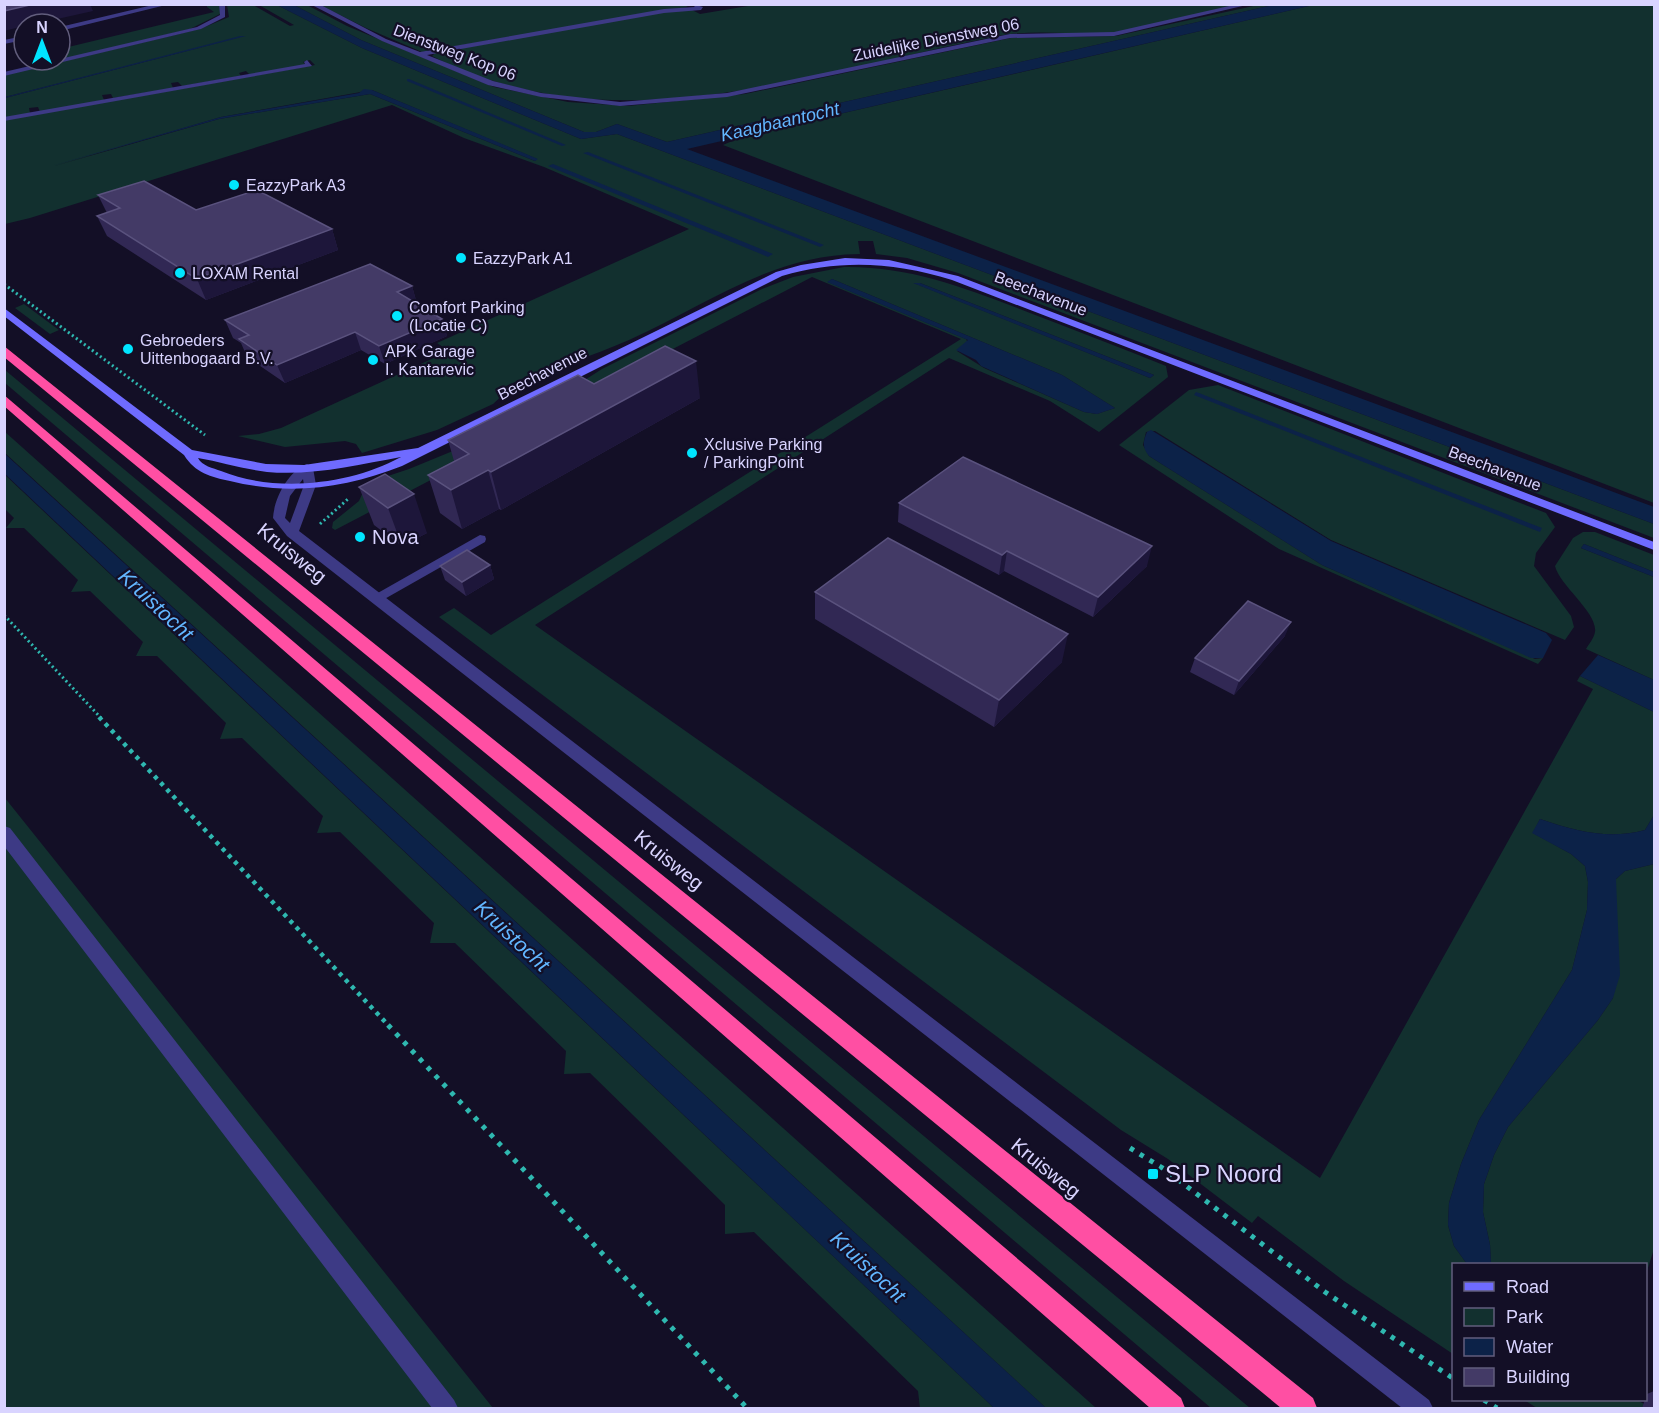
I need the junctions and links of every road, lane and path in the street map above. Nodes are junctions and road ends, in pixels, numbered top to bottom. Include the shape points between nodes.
1 (167, 4) edge
2 (313, 4) edge
3 (694, 4) edge
4 (1248, 4) edge
5 (224, 8) edge
6 (72, 26) edge
7 (419, 54) junction
8 (307, 62) dead end
9 (4, 74) edge
10 (629, 104) joint
11 (4, 119) edge
12 (4, 284) edge
13 (4, 311) edge
14 (4, 350) edge
15 (4, 399) edge
16 (209, 437) dead end
17 (423, 450) junction
18 (189, 453) junction
19 (307, 468) junction
20 (353, 479) junction
21 (310, 484) junction
22 (289, 485) junction
23 (318, 530) dead end
24 (292, 533) junction
25 (480, 539) dead end
26 (1654, 546) edge
27 (376, 598) junction
28 (4, 615) edge
29 (4, 833) edge
30 (1252, 1236) dead end
31 (1452, 1378) edge
32 (446, 1408) edge
33 (747, 1408) edge
34 (1171, 1408) edge
35 (1303, 1408) edge
36 (1421, 1408) edge

1 - 6 street
2 - 7 street, Dienstweg Kop 06
3 - 7 street via 701,8 667,10
4 - 10 street, Zuidelijke Dienstweg 06 via 1114,34 1010,36 727,95
5 - 9 street via 218,20 188,31
7 - 10 street, Dienstweg Kop 06 via 518,91
8 - 11 street via 310,65 34,110
12 - 16 path
13 - 18 street
14 - 35 highway, Kruisweg
15 - 34 highway
17 - 19 street, Beechavenue
17 - 20 street, Beechavenue via 401,464
17 - 26 street, Beechavenue via 757,283 816,264 876,261 955,278
18 - 19 street via 266,468
18 - 22 street via 196,465 215,473
19 - 21 street
19 - 22 street
20 - 21 street, Beechavenue
20 - 23 path, Kruisweg via 352,494 321,522
21 - 22 street, Beechavenue
21 - 24 street, Kruisweg
22 - 24 street, Kruisweg via 279,518
24 - 27 street, Kruisweg
25 - 27 street
27 - 36 street, Kruisweg
28 - 33 path
29 - 32 street
30 - 31 path via 1325,1292

